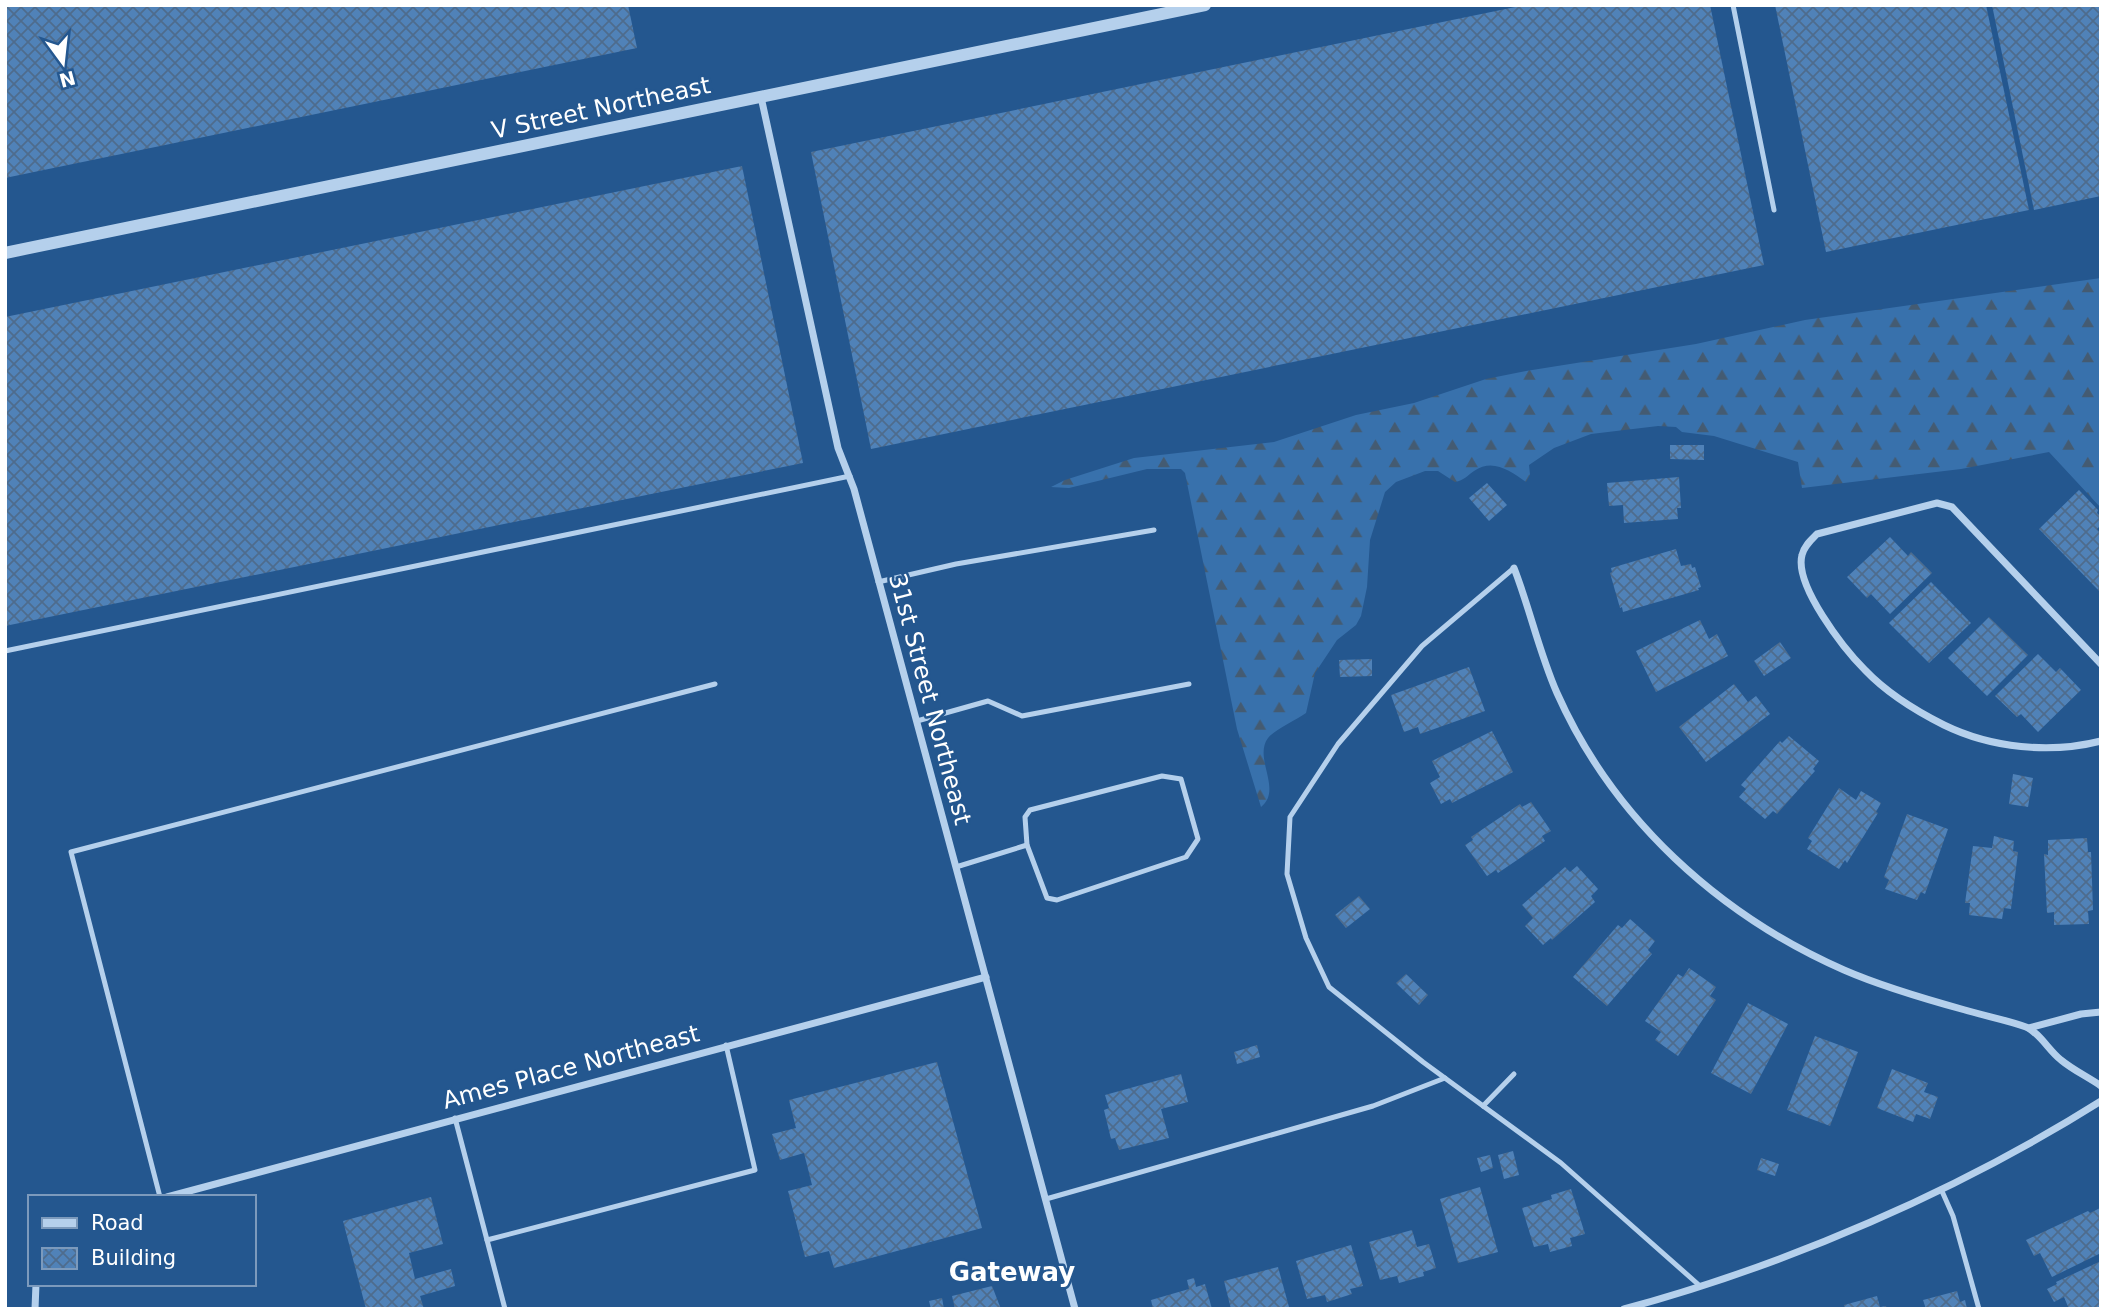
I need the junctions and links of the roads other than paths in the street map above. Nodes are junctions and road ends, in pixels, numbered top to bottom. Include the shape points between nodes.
1 (1205, 5) edge
2 (1733, 5) edge
3 (761, 97) junction
4 (1774, 210) dead end
5 (5, 253) edge
6 (850, 476) junction
7 (1154, 530) dead end
8 (1514, 568) joint
9 (878, 582) junction
10 (5, 651) edge
11 (2101, 664) edge
12 (715, 684) dead end
13 (1189, 684) dead end
14 (916, 721) junction
15 (2101, 741) edge
16 (1027, 845) junction
17 (956, 867) junction
18 (986, 977) junction
19 (2101, 1012) edge
20 (2029, 1028) junction
21 (726, 1045) junction
22 (1514, 1074) dead end
23 (1445, 1078) junction
24 (2101, 1086) edge
25 (2101, 1101) edge
26 (1483, 1105) junction
27 (455, 1118) junction
28 (1941, 1189) junction
29 (159, 1195) edge
30 (174, 1195) edge
31 (1046, 1199) junction
32 (487, 1240) junction
33 (36, 1286) edge
34 (1700, 1286) junction
35 (35, 1309) edge
36 (505, 1309) edge
37 (1075, 1309) edge
38 (1624, 1309) edge
39 (1979, 1309) edge

1 - 3 street, V Street Northeast
2 - 4 lane
3 - 5 street, V Street Northeast
3 - 6 street, 31st Street Northeast via 838,449
6 - 9 street, 31st Street Northeast
6 - 10 lane
7 - 9 lane
8 - 20 street via 1553,682 1588,751 1646,829 1694,876 1741,913 1807,953 1938,1003
8 - 23 lane via 1422,646 1338,744 1290,817 1287,874 1306,938 1329,987
9 - 14 street, 31st Street Northeast
11 - 15 street via 1952,507 1937,503 1817,534 1802,553 1811,595 1834,634 1866,671 1903,701 1945,726 1995,743 2047,748
12 - 29 lane via 71,852
13 - 14 lane via 1022,716 988,701
14 - 17 street, 31st Street Northeast
16 - 16 lane via 1047,898 1057,900 1186,857 1198,839 1181,779 1163,776 1030,810 1025,817
16 - 17 lane
17 - 18 street, 31st Street Northeast
18 - 21 street, Ames Place Northeast
18 - 31 street, 31st Street Northeast
19 - 20 street
20 - 24 street via 2061,1060
21 - 27 street, Ames Place Northeast
21 - 32 lane via 755,1170
22 - 26 lane
23 - 26 lane
23 - 31 lane via 1373,1106
25 - 28 street
26 - 34 lane via 1561,1163
27 - 30 street, Ames Place Northeast
27 - 32 lane
28 - 34 street via 1841,1235
28 - 39 lane
31 - 37 street, 31st Street Northeast
32 - 36 lane
33 - 35 street
34 - 38 street

